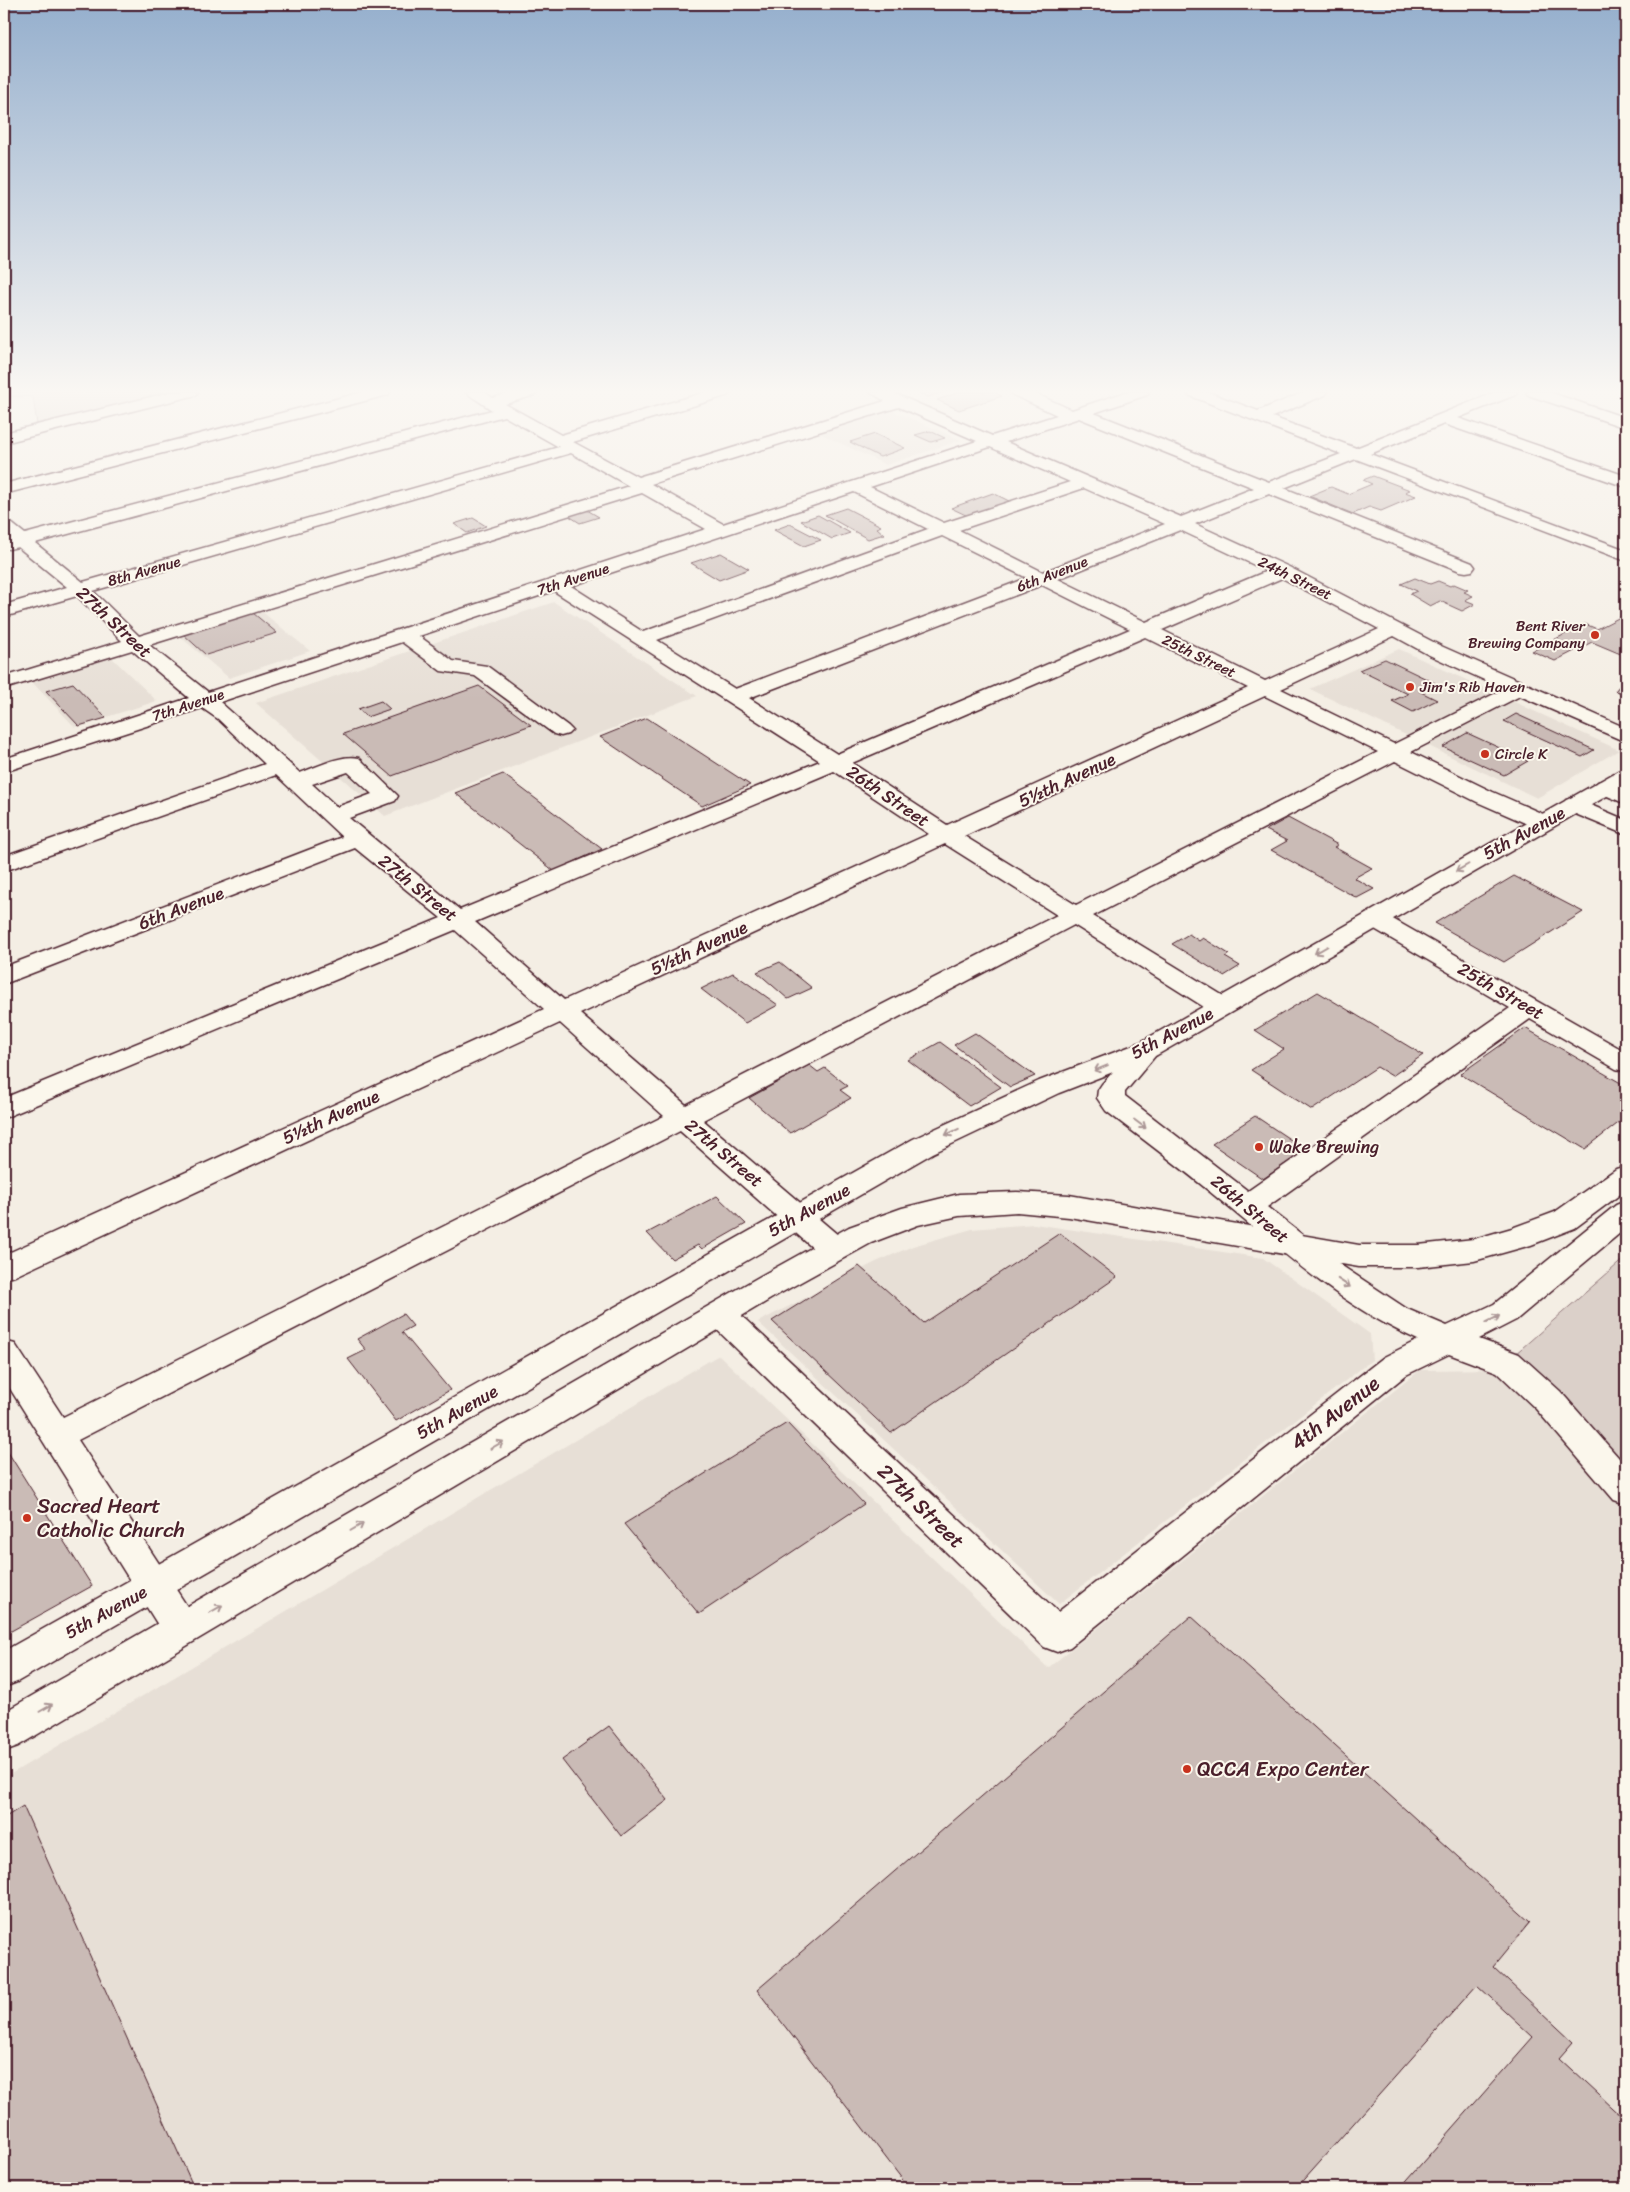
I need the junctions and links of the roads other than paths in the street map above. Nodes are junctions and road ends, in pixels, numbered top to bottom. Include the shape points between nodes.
1 (170, 494) edge
2 (399, 494) edge
3 (610, 494) edge
4 (657, 494) edge
5 (835, 494) edge
6 (871, 494) edge
7 (1049, 494) edge
8 (1114, 494) edge
9 (1255, 494) edge
10 (1281, 494) edge
11 (1463, 494) edge
12 (1181, 524) junction
13 (942, 530) junction
14 (722, 531) junction
15 (10, 537) edge
16 (1626, 556) edge
17 (1466, 568) dead end
18 (1283, 571) junction
19 (1042, 579) junction
20 (556, 584) junction
21 (80, 590) junction
22 (4, 611) edge
23 (1394, 629) junction
24 (1146, 630) junction
25 (404, 634) junction
26 (641, 638) junction
27 (134, 642) junction
28 (4, 683) edge
29 (1265, 688) junction
30 (1521, 688) junction
31 (732, 697) junction
32 (204, 700) junction
33 (562, 730) dead end
34 (1626, 736) edge
35 (1398, 752) junction
36 (836, 762) junction
37 (4, 766) edge
38 (280, 766) junction
39 (297, 782) junction
40 (1619, 786) edge
41 (1574, 805) junction
42 (333, 816) junction
43 (1542, 822) junction
44 (1626, 828) edge
45 (946, 835) junction
46 (358, 839) junction
47 (4, 864) edge
48 (1075, 915) junction
49 (457, 919) junction
50 (1375, 919) junction
51 (4, 976) edge
52 (1221, 1006) junction
53 (1529, 1007) junction
54 (561, 1012) junction
55 (1148, 1049) junction
56 (1626, 1063) edge
57 (4, 1109) edge
58 (683, 1118) junction
59 (1626, 1176) edge
60 (1248, 1206) junction
61 (1626, 1212) edge
62 (798, 1216) junction
63 (1291, 1244) junction
64 (834, 1249) junction
65 (4, 1268) edge
66 (720, 1314) junction
67 (1450, 1341) junction
68 (4, 1353) edge
69 (56, 1436) junction
70 (1626, 1490) edge
71 (154, 1585) junction
72 (181, 1630) junction
73 (1057, 1635) joint
74 (4, 1670) edge
75 (4, 1733) edge

1 - 15 street
2 - 21 street, 8th Avenue
3 - 27 street
4 - 14 street
5 - 14 street, 7th Avenue
6 - 13 street, 25th Street
7 - 13 street
8 - 12 street, 24th Street
9 - 12 street, 6th Avenue
10 - 17 street
11 - 16 street
12 - 18 street, 24th Street
12 - 19 street, 6th Avenue
13 - 19 street, 25th Street
13 - 26 street
14 - 20 street, 7th Avenue
15 - 21 street, 27th Street
18 - 23 street, 24th Street
18 - 24 street
19 - 24 street, 25th Street
19 - 31 street, 6th Avenue
20 - 25 street, 7th Avenue
20 - 26 street, 26th Street
21 - 22 street, 8th Avenue
21 - 27 street, 27th Street
23 - 29 street, 5½th Avenue
23 - 30 street, 24th Street
24 - 29 street, 25th Street
24 - 36 street
25 - 32 street, 7th Avenue
25 - 33 street via 448,667 480,670
26 - 31 street, 26th Street
27 - 28 street
27 - 32 street, 27th Street
29 - 35 street, 25th Street
29 - 45 street, 5½th Avenue
30 - 34 street, 24th Street
30 - 35 street
31 - 36 street, 26th Street
32 - 37 street, 7th Avenue
32 - 38 street, 27th Street via 225,714
35 - 43 street, 25th Street
35 - 48 street
36 - 45 street, 26th Street
36 - 49 street
38 - 39 street, 27th Street
38 - 47 street
39 - 42 street, 27th Street
39 - 42 street via 351,763 388,796
40 - 41 street, 5th Avenue
41 - 43 street, 5th Avenue
41 - 44 street
42 - 46 street, 27th Street
43 -> 50 street, 5th Avenue
45 - 48 street, 26th Street
45 - 54 street, 5½th Avenue
46 - 49 street, 27th Street
46 - 51 street, 6th Avenue
48 - 52 street, 26th Street
48 - 58 street
49 - 54 street, 27th Street
49 - 57 street
50 -> 52 street, 5th Avenue
50 - 53 street, 25th Street
52 - 55 street, 5th Avenue
53 - 56 street, 25th Street
53 - 60 street
54 - 58 street, 27th Street
54 - 65 street, 5½th Avenue
55 -> 60 street, 26th Street via 1112,1090 1111,1098 1133,1120
55 -> 62 street, 5th Avenue via 1050,1087 939,1138
58 - 62 street, 27th Street
58 - 69 street
59 - 63 street via 1565,1220 1474,1250 1418,1256 1360,1256
60 - 63 street, 26th Street
67 -> 61 street, 4th Avenue via 1506,1312
62 - 64 street, 27th Street
62 - 71 street, 5th Avenue
63 - 64 street via 1069,1206 1017,1202 959,1205 912,1216 860,1234
63 -> 67 street, 26th Street via 1396,1317
64 - 66 street
72 -> 66 street
66 - 73 street, 27th Street
67 - 70 street, 26th Street via 1508,1363 1548,1400
67 - 73 street, 4th Avenue via 1395,1366
68 - 69 street
69 - 71 street
71 - 72 street
71 - 74 street, 5th Avenue
75 -> 72 street

